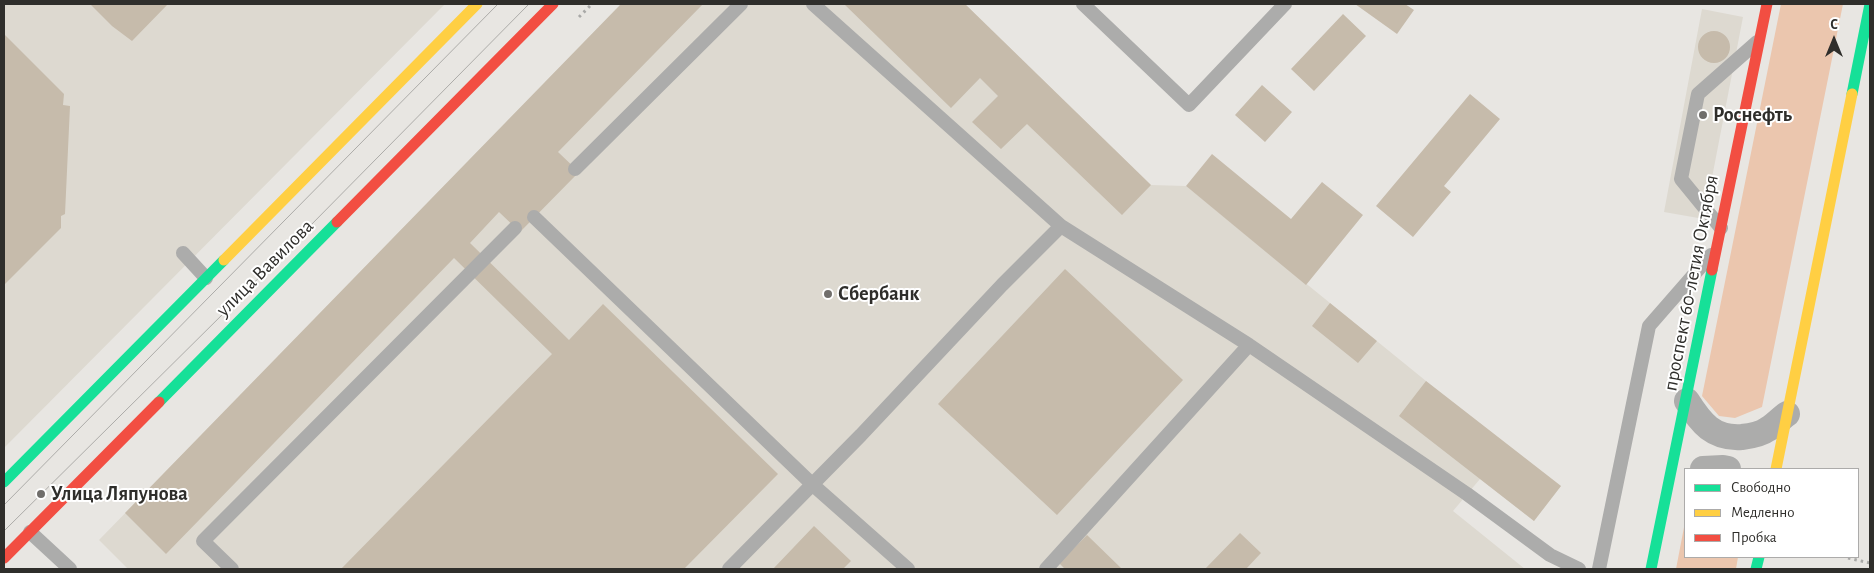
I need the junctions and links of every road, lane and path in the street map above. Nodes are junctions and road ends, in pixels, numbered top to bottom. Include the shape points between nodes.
1 (477, 4) edge
2 (553, 4) edge
3 (741, 4) edge
4 (813, 4) edge
5 (1083, 4) edge
6 (1285, 4) edge
7 (1767, 4) edge
8 (1870, 4) edge
9 (1868, 22) edge
10 (1760, 40) junction
11 (576, 168) dead end
12 (534, 217) dead end
13 (1061, 226) junction
14 (516, 228) dead end
15 (1722, 229) junction
16 (1718, 247) junction
17 (183, 253) dead end
18 (206, 278) junction
19 (1249, 345) junction
20 (1686, 400) junction
21 (1787, 414) junction
22 (1776, 468) edge
23 (1676, 481) edge
24 (4, 482) edge
25 (813, 485) junction
26 (30, 532) junction
27 (4, 558) edge
28 (1848, 558) dead end
29 (1870, 563) edge
30 (70, 569) edge
31 (232, 569) edge
32 (729, 569) edge
33 (908, 569) edge
34 (1046, 569) edge
35 (1579, 569) edge
36 (1599, 569) edge
37 (1651, 569) edge

1 - 18 main road, улица Вавилова
2 - 26 main road, улица Вавилова
3 - 11 lane
4 - 13 lane
5 - 6 lane via 1188,105
7 - 10 main road, проспект 60-летия Октября
8 - 9 main road
9 - 21 main road
10 - 15 main road, проспект 60-летия Октября
10 - 15 lane via 1698,94 1681,179
12 - 25 lane
13 - 19 lane
13 - 25 lane
14 - 31 lane via 203,541
15 - 16 main road, проспект 60-летия Октября
16 - 20 main road, проспект 60-летия Октября
16 - 36 lane via 1649,326
17 - 18 lane
18 - 24 main road, улица Вавилова
19 - 34 lane
19 - 35 lane via 1467,494 1550,555
20 - 21 street via 1713,432 1730,438 1750,436 1768,429
20 - 23 main road, проспект 60-летия Октября
21 - 22 main road
23 - 37 main road, проспект 60-летия Октября
25 - 32 lane
25 - 33 lane
26 - 27 main road, улица Вавилова
26 - 30 lane
28 - 29 path

